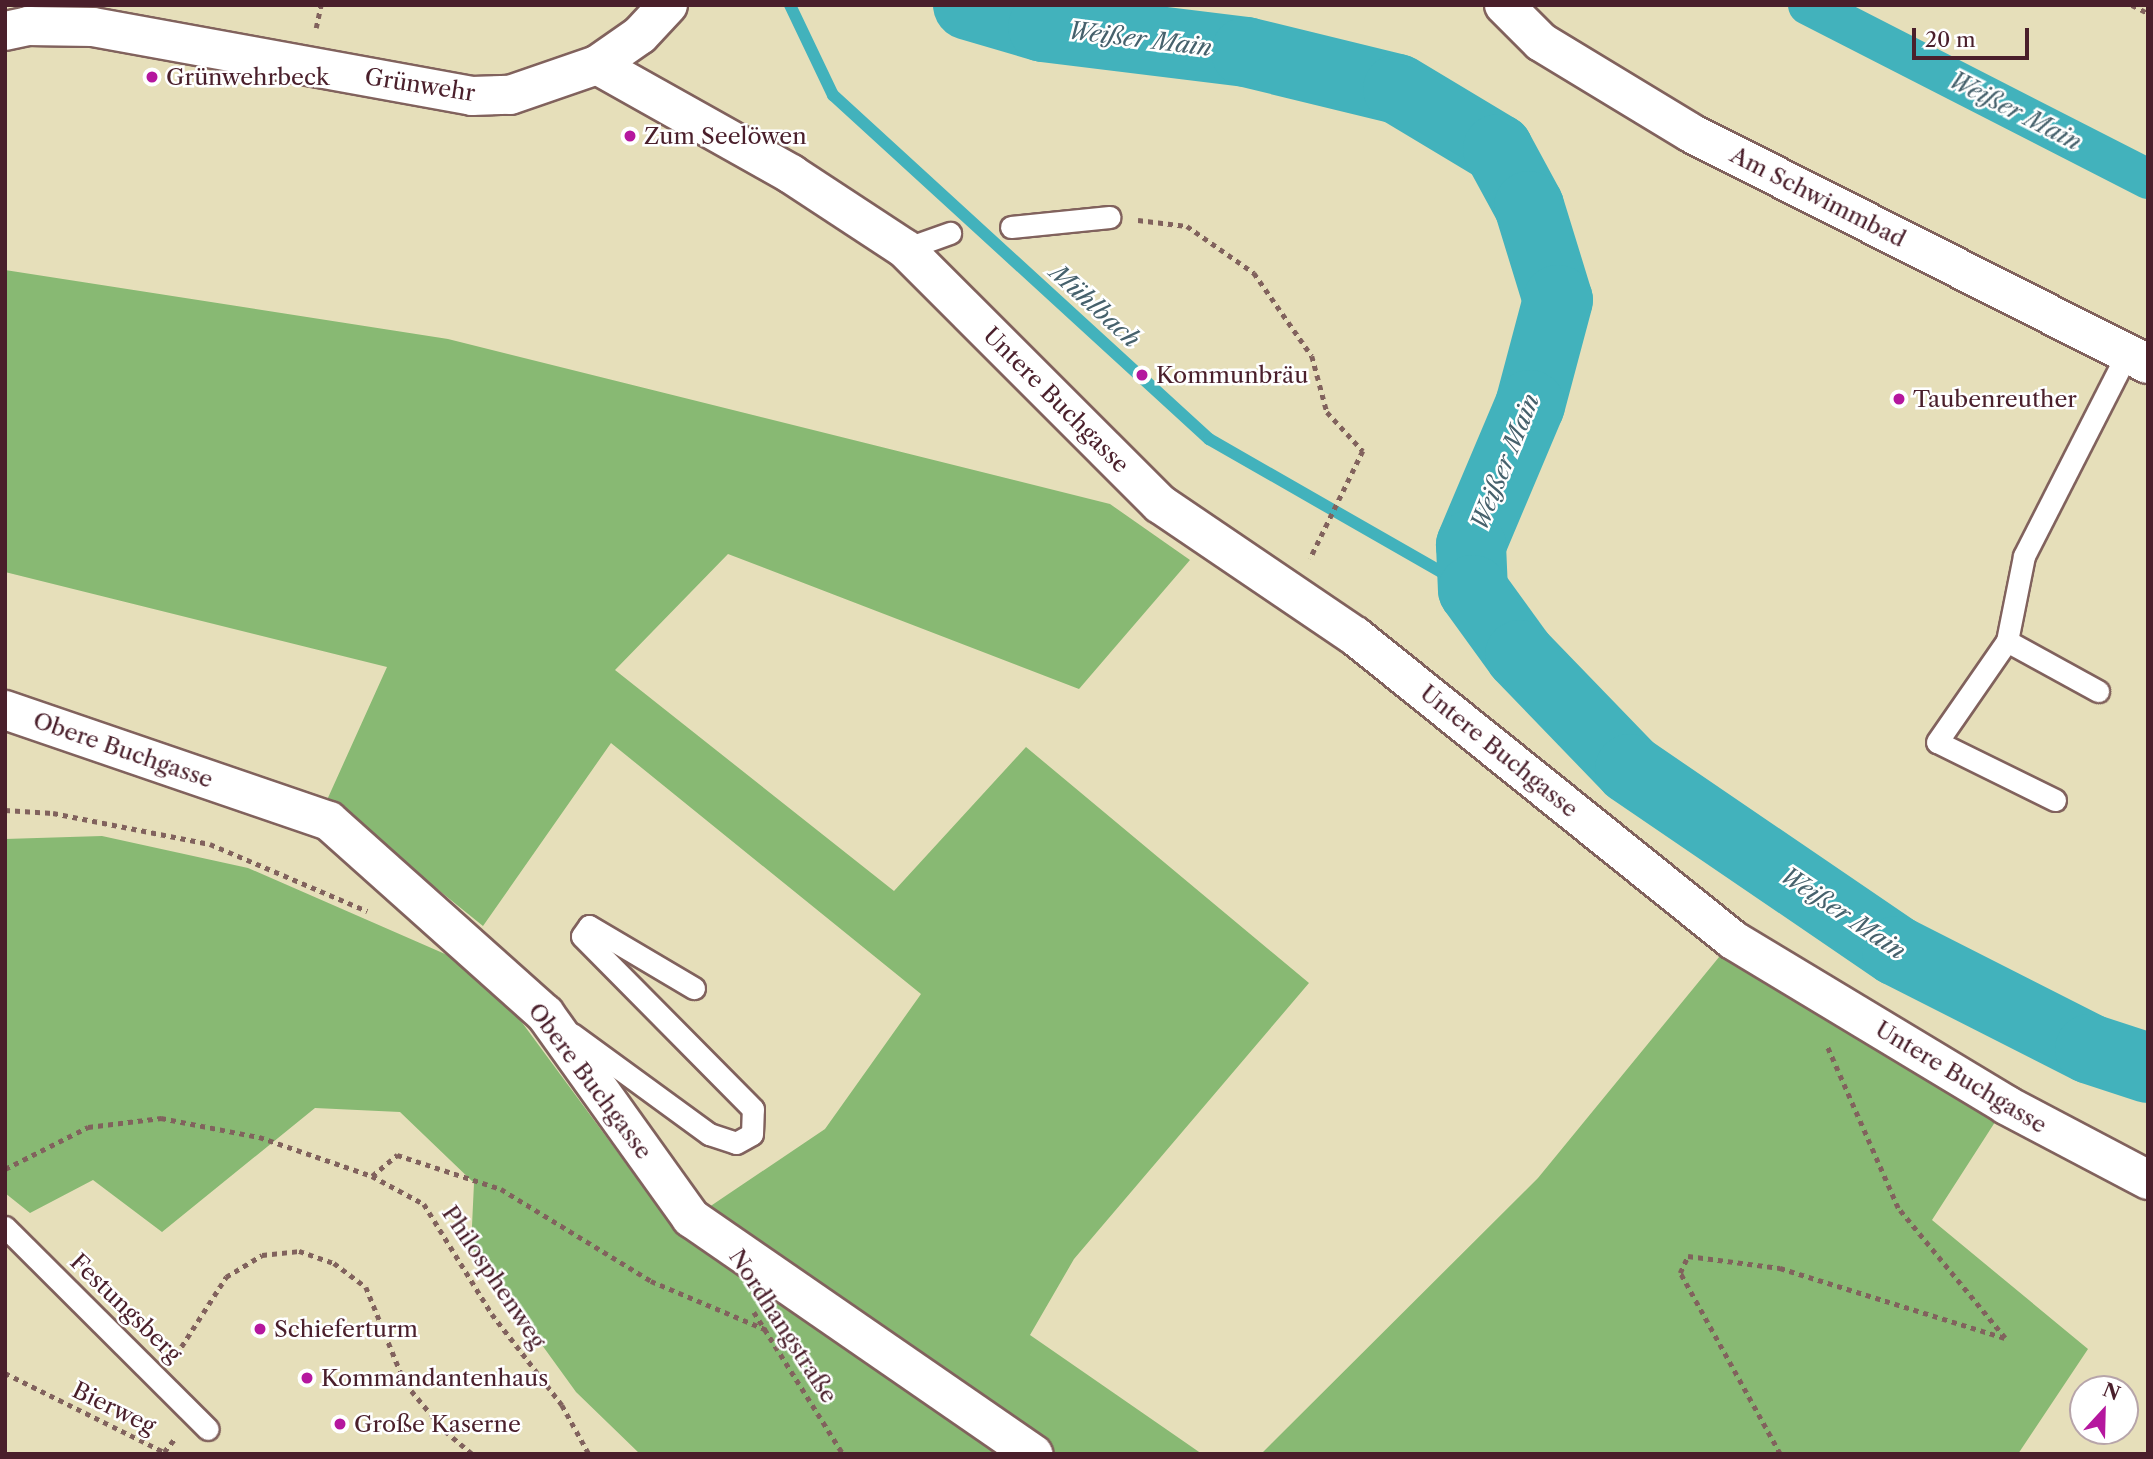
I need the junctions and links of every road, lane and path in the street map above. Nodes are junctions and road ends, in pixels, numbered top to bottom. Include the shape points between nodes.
1 (668, 5) edge
2 (1504, 5) edge
3 (2132, 5) edge
4 (2148, 13) edge
5 (5, 31) edge
6 (597, 65) junction
7 (1109, 217) joint
8 (1011, 227) dead end
9 (950, 233) dead end
10 (905, 249) junction
11 (2138, 359) edge
12 (1328, 523) dead end
13 (2007, 641) junction
14 (2098, 691) dead end
15 (5, 710) edge
16 (2055, 800) dead end
17 (5, 810) edge
18 (371, 912) dead end
19 (1798, 979) junction
20 (694, 988) dead end
21 (545, 1014) junction
22 (5, 1169) edge
23 (372, 1176) junction
24 (2148, 1180) edge
25 (5, 1227) edge
26 (752, 1308) dead end
27 (767, 1330) junction
28 (5, 1373) edge
29 (162, 1379) junction
30 (202, 1422) joint
31 (472, 1454) edge
32 (589, 1454) edge
33 (843, 1454) edge
34 (1033, 1454) edge
35 (1780, 1454) edge

1 - 6 street, Grünwehr via 640,35
2 - 11 street, Am Schwimmbad via 1541,42 1691,133
3 - 4 path
5 - 6 street, Grünwehr via 93,27 472,96 510,95
6 - 10 street via 791,174
7 - 8 lane
7 - 12 path via 1187,226 1254,273 1312,356 1327,412 1363,451
9 - 10 lane
10 - 19 street, Untere Buchgasse via 1160,504 1355,636 1733,940
11 - 13 lane via 2024,556
13 - 14 lane
13 - 16 lane via 1937,742
15 - 21 street, Obere Buchgasse via 329,821
17 - 18 path via 53,813 210,844
19 - 24 street, Untere Buchgasse via 2006,1105
19 - 35 path via 1898,1208 2005,1338 1780,1268 1688,1256 1681,1273
20 - 21 lane via 589,926 582,936 753,1109 752,1134 736,1143 709,1134
21 - 34 street, Obere Buchgasse via 691,1218
22 - 23 path, Philosphenweg via 88,1127 161,1118 259,1137
23 - 27 path via 397,1156 501,1189 651,1281
23 - 32 path, Philosphenweg via 424,1205 492,1314 562,1405
25 - 29 lane, Festungsberg
26 - 27 path, Nordhangstraße
27 - 33 path, Nordhangstraße
28 - 30 path, Bierweg via 164,1452
29 - 30 lane, Festungsberg
29 - 31 path via 226,1277 262,1255 299,1251 334,1263 366,1287 405,1383 445,1431

